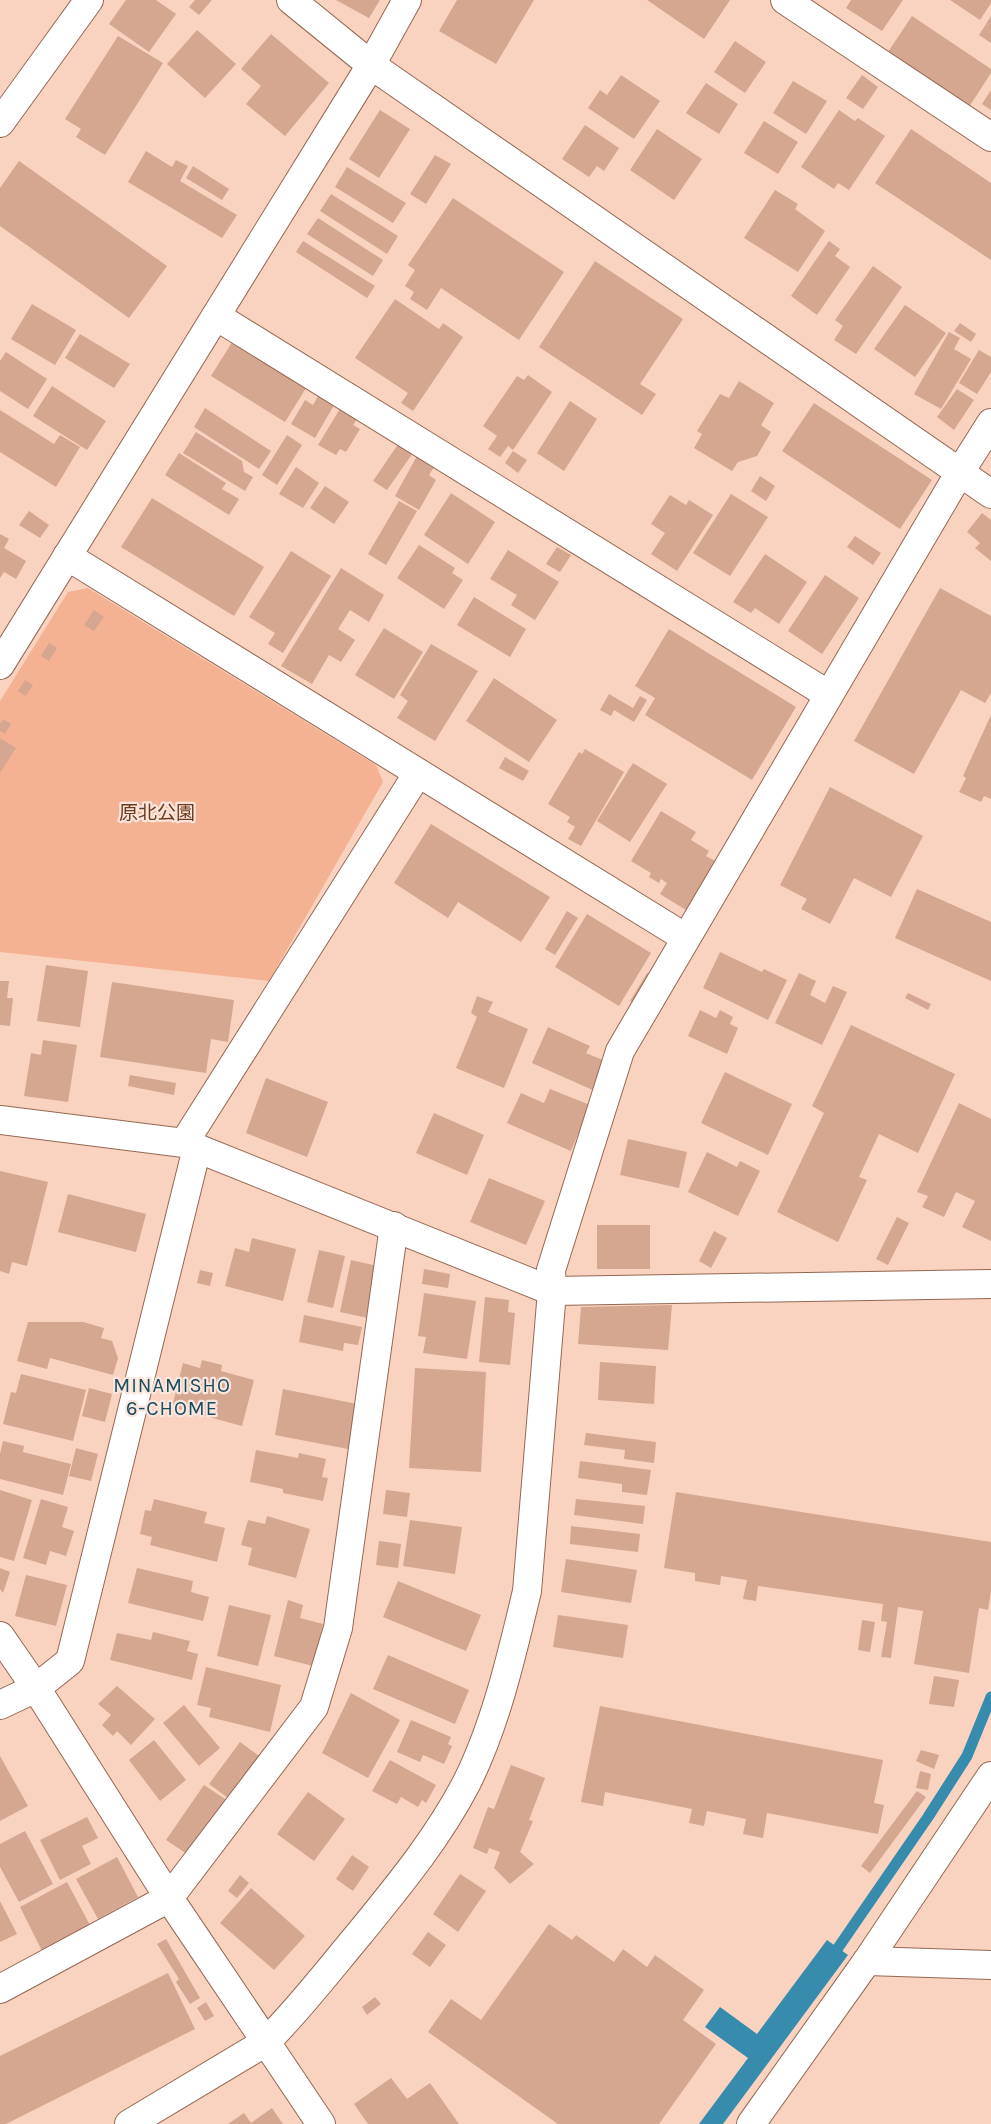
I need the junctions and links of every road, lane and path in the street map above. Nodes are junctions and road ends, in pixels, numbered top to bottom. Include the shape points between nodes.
1 (89, 0) edge
2 (291, 0) edge
3 (407, 0) edge
4 (785, 0) edge
5 (370, 65) junction
6 (0, 123) edge
7 (991, 137) edge
8 (216, 316) junction
9 (991, 423) edge
10 (960, 472) junction
11 (991, 494) edge
12 (67, 556) junction
13 (0, 665) edge
14 (829, 695) junction
15 (418, 773) junction
16 (686, 938) junction
17 (0, 1120) edge
18 (191, 1146) junction
19 (394, 1226) junction
20 (991, 1284) edge
21 (552, 1291) junction
22 (0, 1636) edge
23 (36, 1688) junction
24 (0, 1705) edge
25 (991, 1776) edge
26 (169, 1898) junction
27 (868, 1962) junction
28 (991, 1965) edge
29 (0, 1989) edge
30 (266, 2042) junction
31 (129, 2124) edge
32 (321, 2124) edge
33 (751, 2124) edge

1 - 6 street
2 - 5 street
3 - 5 street
4 - 7 street
5 - 8 street
5 - 10 street
8 - 12 street
8 - 14 street
9 - 10 street
10 - 11 street
10 - 14 street
12 - 13 street
12 - 15 street
14 - 16 street
15 - 16 street
15 - 18 street
16 - 21 street via 620,1052 551,1270
17 - 18 street
18 - 19 street
18 - 23 street via 70,1661
19 - 21 street
19 - 26 street via 338,1628 314,1708
20 - 21 street
21 - 30 street via 527,1591 492,1719 468,1780 412,1869 294,2014
22 - 23 street
23 - 24 street
23 - 26 street
25 - 27 street
26 - 29 street
26 - 30 street
27 - 28 street
27 - 33 street
30 - 31 street
30 - 32 street

